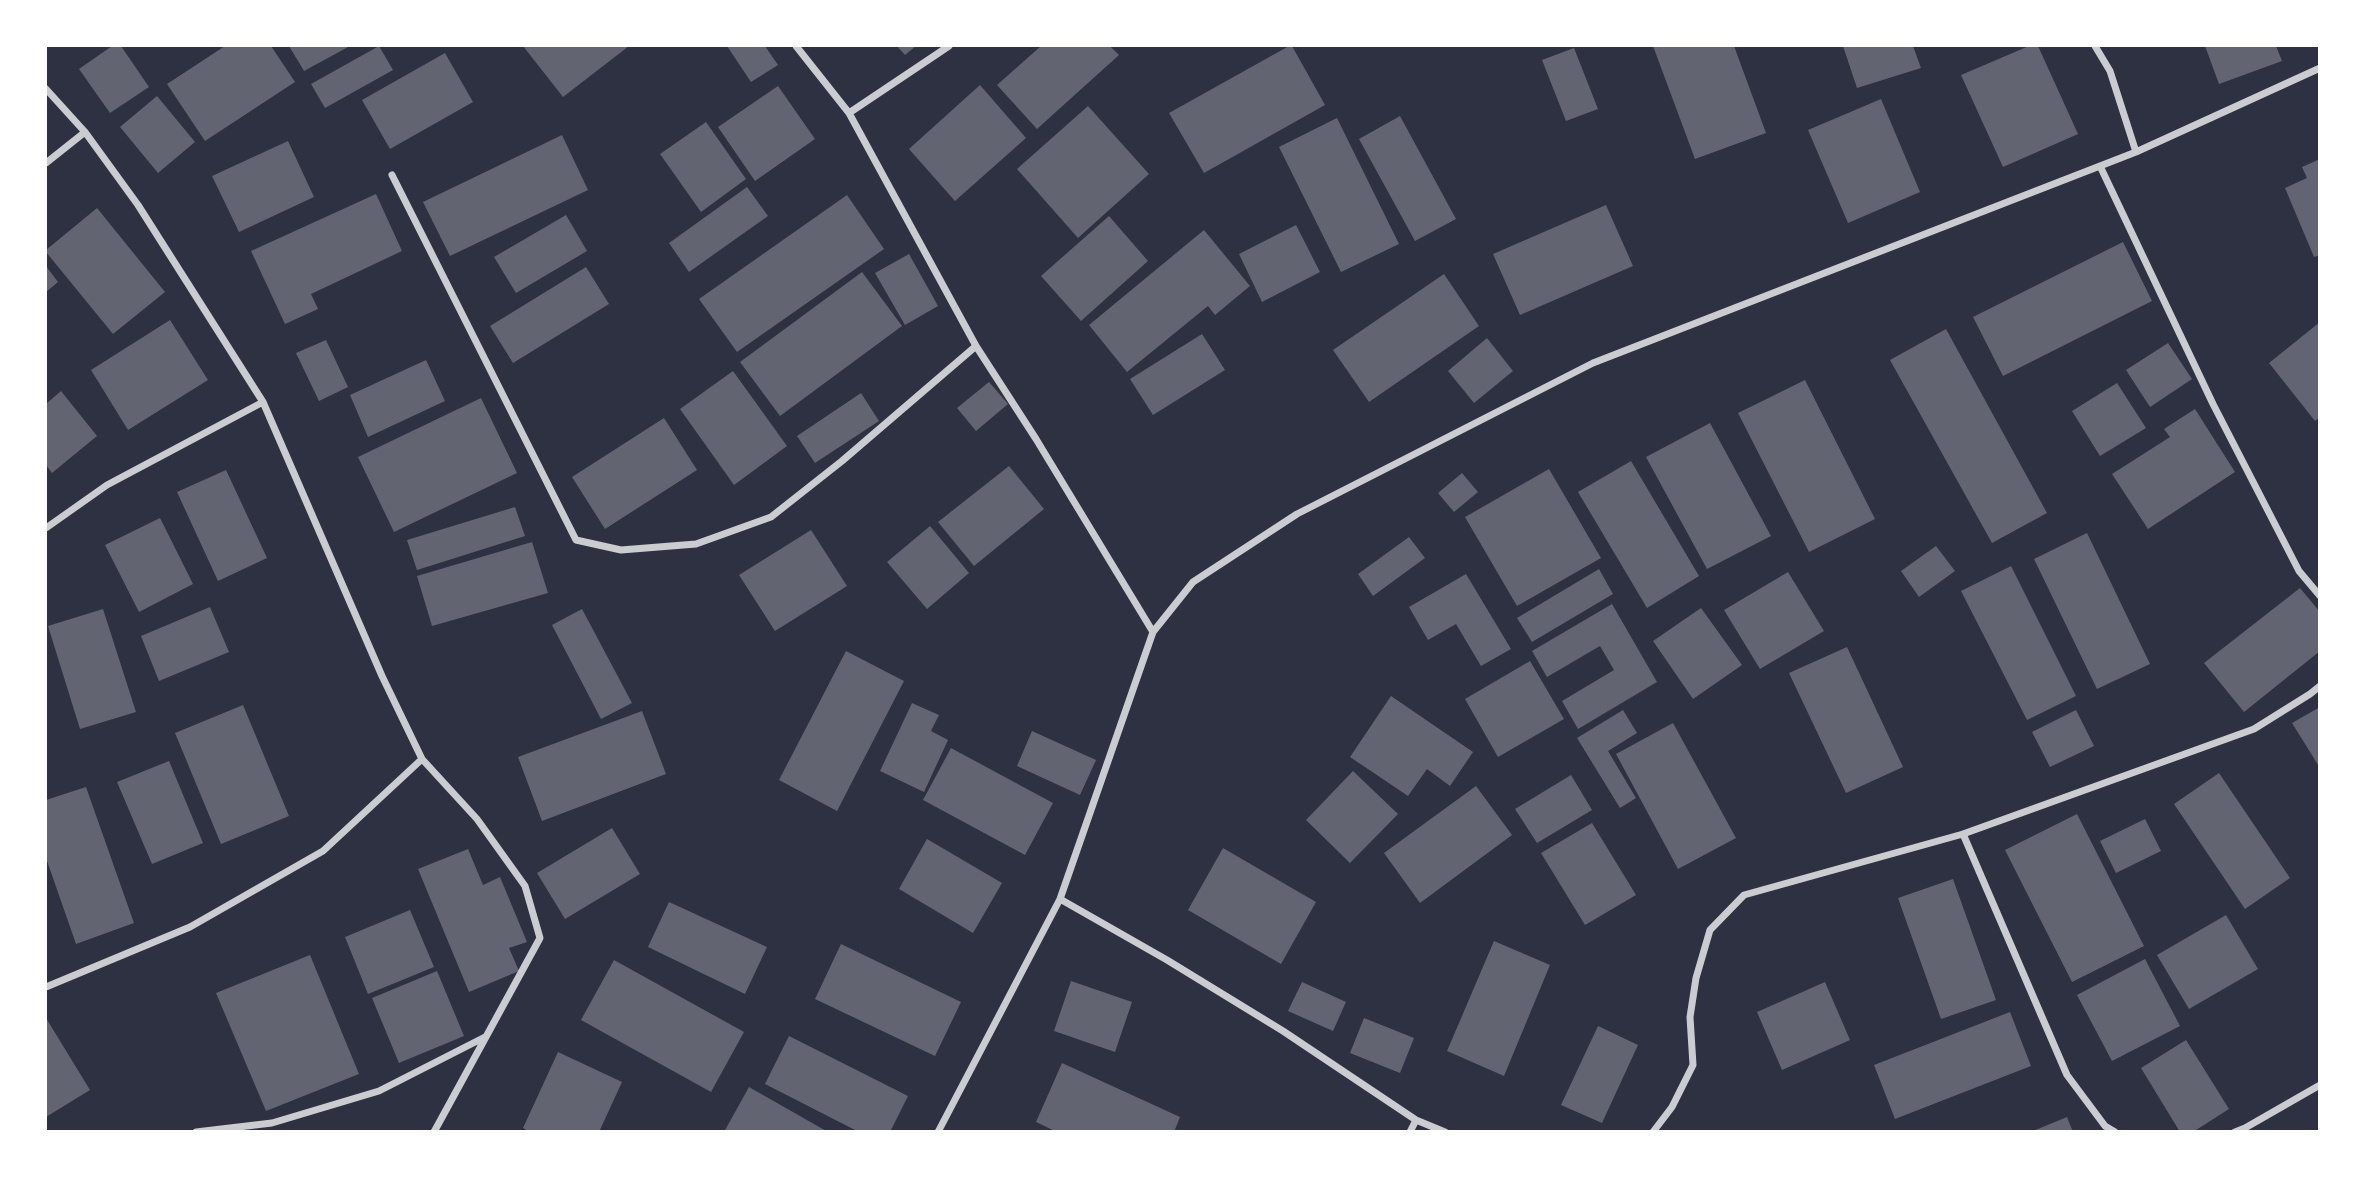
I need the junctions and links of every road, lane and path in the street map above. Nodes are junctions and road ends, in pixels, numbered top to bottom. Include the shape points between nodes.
1 (796, 46) edge
2 (949, 46) edge
3 (2095, 46) edge
4 (2319, 68) edge
5 (46, 89) edge
6 (849, 113) junction
7 (85, 132) junction
8 (2136, 152) junction
9 (46, 163) edge
10 (2100, 166) junction
11 (391, 175) dead end
12 (976, 346) junction
13 (263, 402) junction
14 (46, 528) edge
15 (2319, 596) edge
16 (1153, 632) junction
17 (2319, 686) edge
18 (422, 760) junction
19 (1964, 834) junction
20 (1060, 899) junction
21 (46, 988) edge
22 (486, 1037) junction
23 (2319, 1085) edge
24 (1416, 1119) junction
25 (196, 1132) edge
26 (435, 1132) edge
27 (938, 1132) edge
28 (1410, 1132) edge
29 (1445, 1132) edge
30 (1653, 1132) edge
31 (2115, 1132) edge
32 (2235, 1132) edge

1 - 6 street
2 - 6 street
3 - 8 street via 2110,71
4 - 8 street
5 - 7 street
6 - 12 street
7 - 9 street
7 - 13 street via 138,205
8 - 10 street
10 - 15 street via 2213,404 2299,571
10 - 16 street via 1593,363 1297,514 1193,582
11 - 12 street via 576,540 621,550 696,544 771,517
12 - 16 street
13 - 14 street via 107,485
13 - 18 street
16 - 20 street
17 - 19 street via 2254,729
18 - 21 street via 323,850 190,927
18 - 22 street via 477,819 525,886 540,938
19 - 30 street via 1744,895 1710,930 1690,1017 1693,1065
19 - 31 street via 2067,1075 2105,1126
20 - 24 street via 1191,974
20 - 27 street
22 - 25 street via 379,1091 272,1123
22 - 26 street
23 - 32 street
24 - 28 street
24 - 29 street

